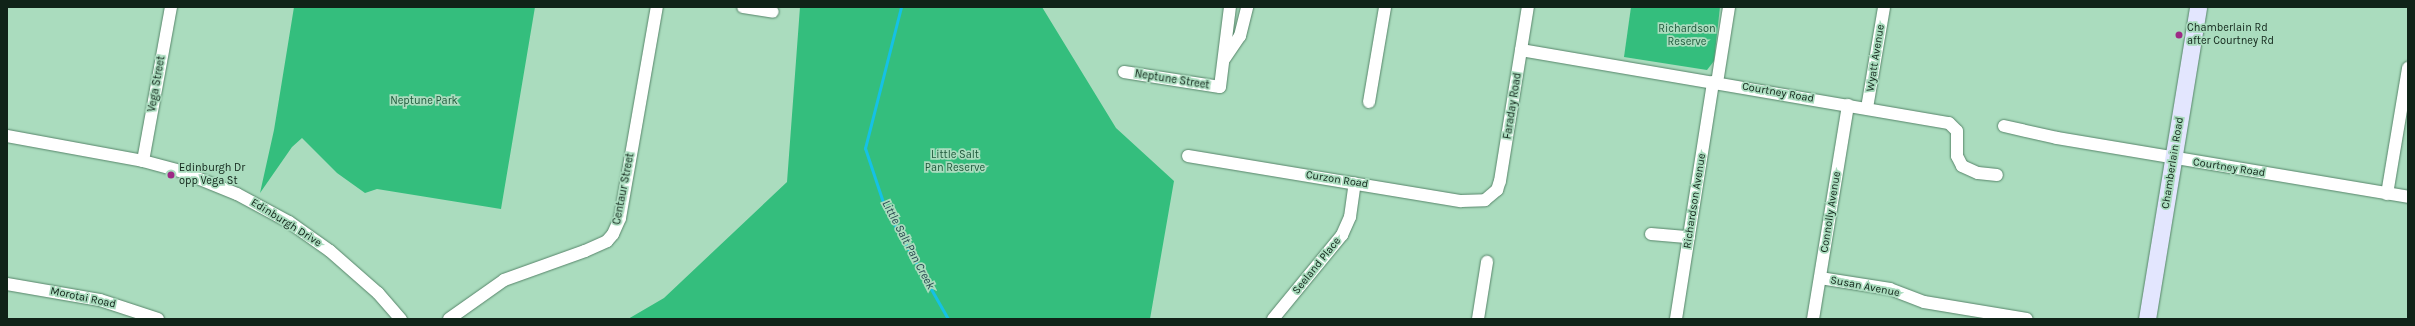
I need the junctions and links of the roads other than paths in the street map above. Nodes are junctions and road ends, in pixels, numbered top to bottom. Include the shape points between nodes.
1 (171, 7) edge
2 (657, 7) edge
3 (744, 7) edge
4 (1230, 7) edge
5 (1247, 7) edge
6 (1385, 7) edge
7 (1528, 7) edge
8 (1729, 7) edge
9 (1884, 7) edge
10 (2198, 7) edge
11 (773, 12) dead end
12 (1522, 50) junction
13 (1225, 58) junction
14 (2408, 68) edge
15 (1124, 72) dead end
16 (1715, 83) junction
17 (1370, 102) dead end
18 (1848, 105) junction
19 (1867, 108) junction
20 (2004, 126) dead end
21 (7, 136) edge
22 (1188, 156) dead end
23 (2173, 158) junction
24 (143, 161) junction
25 (1997, 175) dead end
26 (1355, 183) junction
27 (2387, 194) junction
28 (2408, 197) edge
29 (1485, 200) joint
30 (1651, 234) dead end
31 (1689, 237) junction
32 (1487, 262) dead end
33 (1820, 278) junction
34 (7, 284) edge
35 (158, 319) edge
36 (401, 319) edge
37 (449, 319) edge
38 (1273, 319) edge
39 (1478, 319) edge
40 (1676, 319) edge
41 (1813, 319) edge
42 (2027, 319) edge
43 (2148, 319) edge

1 - 24 street, Vega Street
2 - 37 street, Centaur Street via 620,218 613,234 607,241 585,251 504,280
3 - 11 street
4 - 13 street
5 - 13 street via 1240,36
6 - 17 street
7 - 12 street, Faraday Road
8 - 16 street, Richardson Avenue
9 - 19 street, Wyatt Avenue
10 - 23 street, Chamberlain Road
12 - 16 street, Courtney Road
12 - 29 street, Faraday Road via 1500,181 1497,190
13 - 15 street, Neptune Street via 1220,87
14 - 27 street
16 - 18 street, Courtney Road
16 - 31 street, Richardson Avenue
18 - 19 street, Courtney Road
18 - 33 street, Connolly Avenue
19 - 25 street, Courtney Road via 1949,123 1957,131 1957,156 1962,166 1978,173
20 - 23 street, Courtney Road
21 - 24 street, Edinburgh Drive
22 - 26 street, Curzon Road
23 - 27 street, Courtney Road
23 - 43 street, Chamberlain Road
24 - 36 street, Edinburgh Drive via 219,186 288,222 348,265
26 - 29 street, Curzon Road via 1461,201
26 - 38 street, Seeland Place via 1350,217 1342,235
27 - 28 street, Courtney Road
30 - 31 street
31 - 40 street, Richardson Avenue
32 - 39 street
33 - 41 street, Connolly Avenue
33 - 42 street, Susan Avenue via 1890,289 1924,302
34 - 35 street, Morotai Road via 100,300

